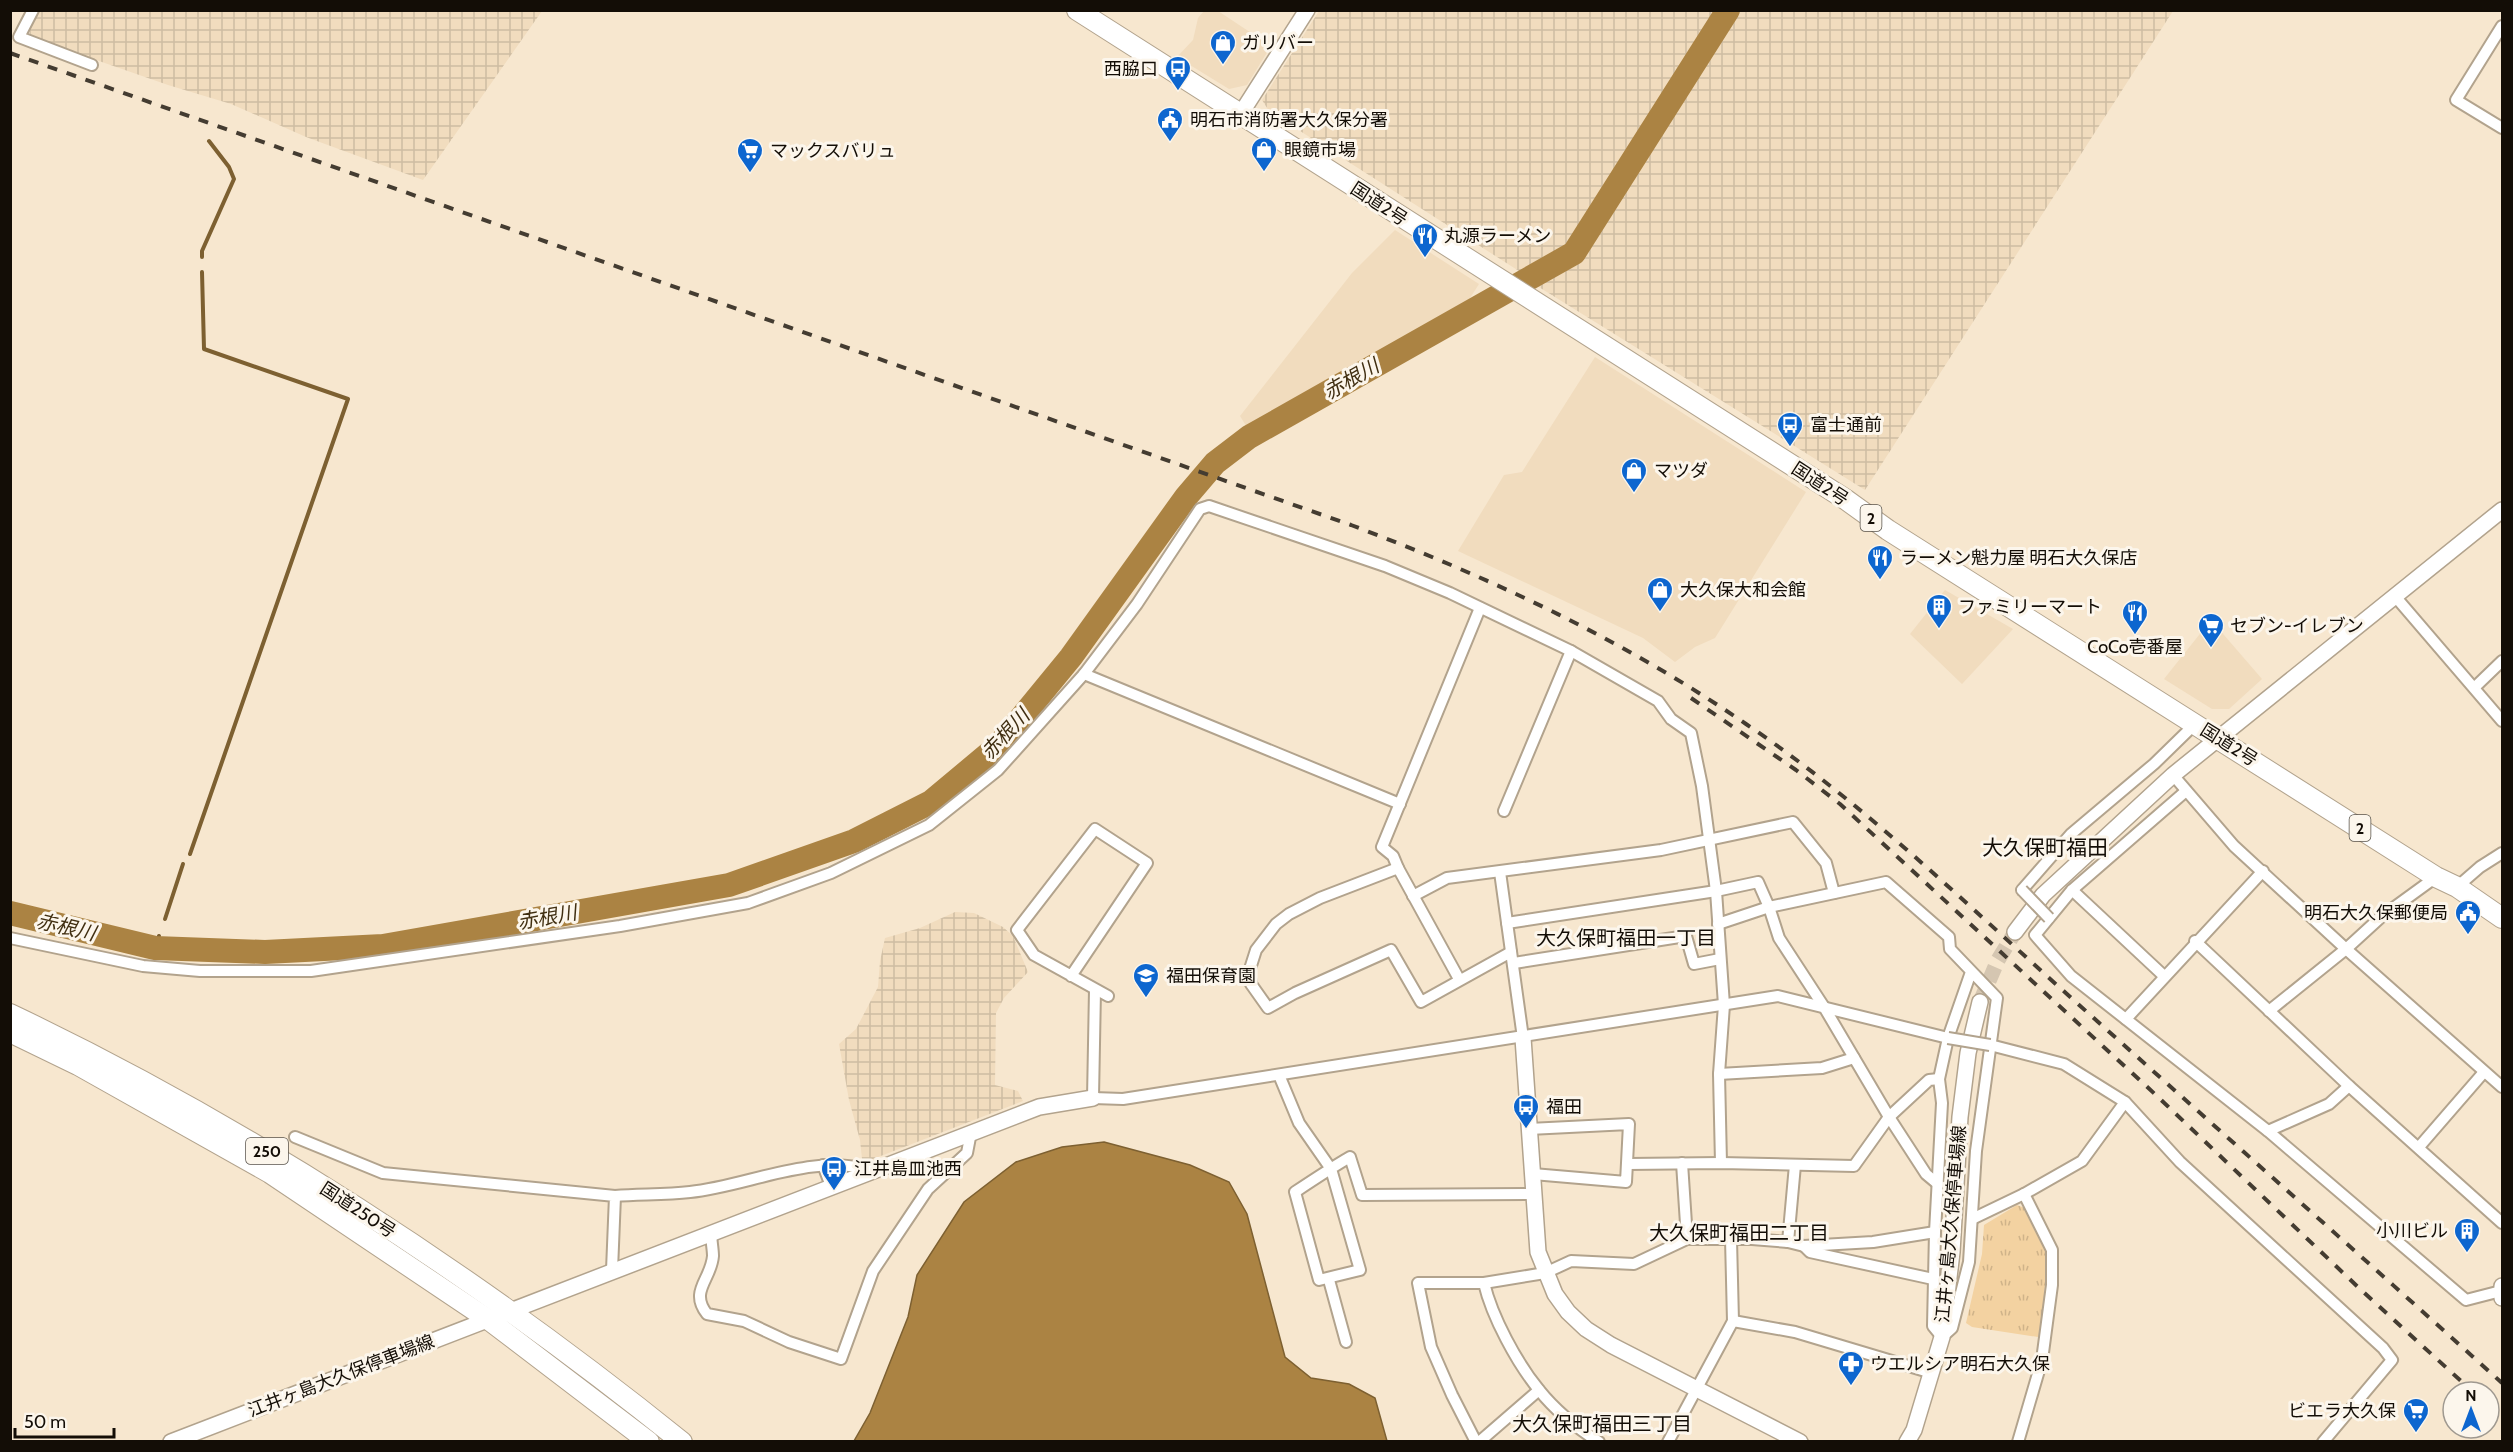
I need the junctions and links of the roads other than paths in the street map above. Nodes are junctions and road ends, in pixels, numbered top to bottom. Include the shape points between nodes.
1 (33, 10) edge
2 (1307, 10) edge
3 (1090, 14) edge
4 (2502, 26) edge
5 (92, 65) dead end
6 (1240, 115) junction
7 (2502, 128) edge
8 (2502, 510) edge
9 (2394, 595) junction
10 (1480, 608) junction
11 (1571, 651) junction
12 (2502, 661) edge
13 (1084, 674) junction
14 (2475, 687) junction
15 (2502, 721) edge
16 (2195, 724) junction
17 (2219, 739) junction
18 (2173, 775) junction
19 (2186, 791) junction
20 (1400, 804) junction
21 (1504, 811) dead end
22 (1711, 841) junction
23 (2502, 853) edge
24 (1398, 868) junction
25 (2263, 871) junction
26 (1500, 872) junction
27 (2436, 877) junction
28 (2457, 887) junction
29 (2072, 890) junction
30 (1716, 891) junction
31 (1834, 893) junction
32 (1413, 896) junction
33 (1769, 907) junction
34 (2049, 918) junction
35 (2502, 918) edge
36 (1507, 922) junction
37 (1718, 924) junction
38 (2015, 932) tunnel mouth
39 (10, 938) edge
40 (2195, 941) junction
41 (2346, 949) junction
42 (1511, 952) junction
43 (1720, 959) junction
44 (1515, 963) junction
45 (1971, 972) junction
46 (1071, 976) junction
47 (2164, 976) junction
48 (1459, 979) junction
49 (1095, 990) junction
50 (1108, 996) dead end
51 (1980, 1002) tunnel mouth
52 (1724, 1005) junction
53 (1824, 1007) junction
54 (2269, 1011) junction
55 (10, 1014) edge
56 (2126, 1019) junction
57 (10, 1032) edge
58 (1523, 1038) junction
59 (1948, 1038) junction
60 (1990, 1045) junction
61 (1854, 1058) junction
62 (2484, 1072) junction
63 (1719, 1074) junction
64 (1280, 1075) junction
65 (1939, 1079) junction
66 (2349, 1086) junction
67 (2502, 1087) edge
68 (1093, 1098) junction
69 (2125, 1102) junction
70 (1889, 1117) junction
71 (1529, 1129) junction
72 (2268, 1131) junction
73 (971, 1132) junction
74 (295, 1137) dead end
75 (2419, 1147) junction
76 (1682, 1163) junction
77 (1721, 1163) junction
78 (1628, 1164) junction
79 (824, 1165) junction
80 (1795, 1165) junction
81 (1331, 1169) junction
82 (873, 1171) junction
83 (1533, 1174) junction
84 (1938, 1184) junction
85 (831, 1186) junction
86 (1533, 1194) junction
87 (2024, 1194) junction
88 (615, 1196) junction
89 (1972, 1219) junction
90 (2502, 1223) edge
91 (711, 1232) junction
92 (1935, 1232) junction
93 (1688, 1239) junction
94 (1731, 1239) junction
95 (1788, 1242) junction
96 (1804, 1245) junction
97 (612, 1270) junction
98 (1545, 1273) junction
99 (1933, 1279) junction
100 (1329, 1280) junction
101 (1484, 1283) junction
102 (2502, 1292) edge
103 (511, 1310) junction
104 (489, 1320) junction
105 (1732, 1321) junction
106 (1942, 1337) junction
107 (1346, 1342) dead end
108 (1932, 1373) junction
109 (1697, 1389) junction
110 (1539, 1390) junction
111 (171, 1442) edge
112 (649, 1442) edge
113 (682, 1442) edge
114 (1478, 1442) edge
115 (1599, 1442) edge
116 (1668, 1442) edge
117 (1800, 1442) edge
118 (1907, 1442) edge
119 (2018, 1442) edge
120 (2323, 1442) edge

1 - 5 street via 19,37
2 - 6 street
3 - 6 highway, 国道2号 / 2
4 - 7 street via 2456,100
6 - 16 highway, 国道2号 / 2
8 - 9 street
9 - 14 street
9 - 17 street
10 - 11 street
10 - 13 street via 1385,566 1209,506 1200,509 1137,604
10 - 20 street
11 - 21 street
11 - 22 street via 1658,701 1671,719 1692,733
12 - 14 street
13 - 20 street
13 - 39 street via 998,771 929,825 831,873 748,903 620,926 311,971 200,971 143,966
14 - 15 street
16 - 17 highway, 国道2号 / 2
16 - 34 street, bridge via 2071,834 2022,890
17 - 18 street
17 - 27 highway, 国道2号 / 2
18 - 19 street
18 - 38 street via 2043,895
19 - 25 street via 2234,846
19 - 29 street
20 - 24 street via 1382,848 1393,856
22 - 26 street
22 - 30 street
22 - 31 street via 1793,822 1826,863
23 - 28 street
24 - 32 street
24 - 48 street via 1320,898 1282,919 1256,950 1249,972 1251,984 1268,1008 1391,950 1421,1002
25 - 40 street
25 - 41 street
26 - 32 street via 1447,878
26 - 36 street
27 - 28 highway, 国道2号 / 2
27 - 41 street via 2381,917
28 - 35 highway, 国道2号 / 2
29 - 34 street
29 - 47 street
30 - 33 street via 1758,882
30 - 36 street
30 - 37 street
31 - 33 street
31 - 45 street via 1886,882 1949,937 1950,949
32 - 48 street
33 - 37 street
33 - 53 street via 1779,938
34 - 56 street via 2035,935 2071,976
36 - 42 street
37 - 43 street
40 - 47 street
40 - 54 street
41 - 54 street
41 - 62 street
42 - 44 street
42 - 48 street
43 - 44 street via 1694,964 1686,936
43 - 52 street
44 - 58 street
45 - 59 street
45 - 60 street via 1997,998
46 - 46 street via 1035,955 1017,930 1095,829 1147,863
46 - 49 street
47 - 56 street
49 - 50 street
49 - 68 street
51 - 106 street, 江井ヶ島大久保停車場線 via 1968,1053 1960,1117 1952,1252
52 - 53 street via 1778,996
52 - 58 street
52 - 63 street
53 - 59 street
53 - 61 street
54 - 66 street
55 - 103 highway, 国道250号 / 250 via 84,1049 276,1157
56 - 72 street
57 - 104 highway, 国道250号 / 250 via 78,1065 270,1173
58 - 64 street
58 - 71 street
59 - 60 street, bridge
59 - 65 street
60 - 69 street via 2064,1064
60 - 89 street via 1976,1151
61 - 63 street via 1822,1068
61 - 70 street
62 - 67 street
62 - 75 street
63 - 77 street
64 - 68 street via 1123,1099
64 - 81 street via 1299,1123
65 - 70 street via 1929,1080
65 - 84 street via 1942,1103
66 - 72 street via 2329,1104
66 - 75 street
68 - 73 street, 江井ヶ島大久保停車場線 via 1039,1107
69 - 87 street via 2082,1161
69 - 120 street via 2180,1162 2392,1360
70 - 80 street via 1854,1166
70 - 84 street via 1926,1174
71 - 78 street via 1629,1125
71 - 83 street
72 - 102 street via 2466,1300
73 - 82 street, 江井ヶ島大久保停車場線
73 - 91 street via 967,1153 928,1189 873,1271 841,1359 789,1342 744,1321 707,1314 699,1295 713,1258
74 - 88 street via 383,1173
75 - 90 street
76 - 77 street
76 - 78 street
76 - 93 street
77 - 80 street
78 - 83 street via 1626,1182
79 - 82 street
79 - 85 street
79 - 88 street via 690,1192
80 - 95 street
81 - 86 street via 1350,1157 1362,1195
81 - 100 street via 1360,1270
81 - 100 street via 1295,1192 1319,1281
82 - 85 street, 江井ヶ島大久保停車場線
83 - 86 street
84 - 92 street
85 - 91 street, 江井ヶ島大久保停車場線
86 - 98 street via 1538,1252
87 - 89 street
87 - 119 street via 2052,1250 2052,1285 2042,1360
88 - 97 street
89 - 106 street via 1969,1262 1952,1328
91 - 97 street, 江井ヶ島大久保停車場線
92 - 96 street via 1873,1242
92 - 99 street
93 - 94 street
93 - 98 street via 1634,1264 1571,1261
94 - 95 street
94 - 105 street
95 - 96 street
96 - 99 street via 1810,1252
97 - 103 street, 江井ヶ島大久保停車場線
98 - 101 street
98 - 109 street via 1568,1312 1586,1329
99 - 106 street via 1933,1326
100 - 107 street
101 - 110 street via 1515,1353
101 - 114 street via 1418,1283 1431,1347
103 - 104 street, 江井ヶ島大久保停車場線
103 - 113 highway, 国道250号 / 250
104 - 111 street, 江井ヶ島大久保停車場線
104 - 112 highway, 国道250号 / 250
105 - 108 street via 1795,1332
105 - 109 street
106 - 108 street, 江井ヶ島大久保停車場線
108 - 118 street, 江井ヶ島大久保停車場線
109 - 116 street
109 - 117 street
110 - 114 street
110 - 115 street

